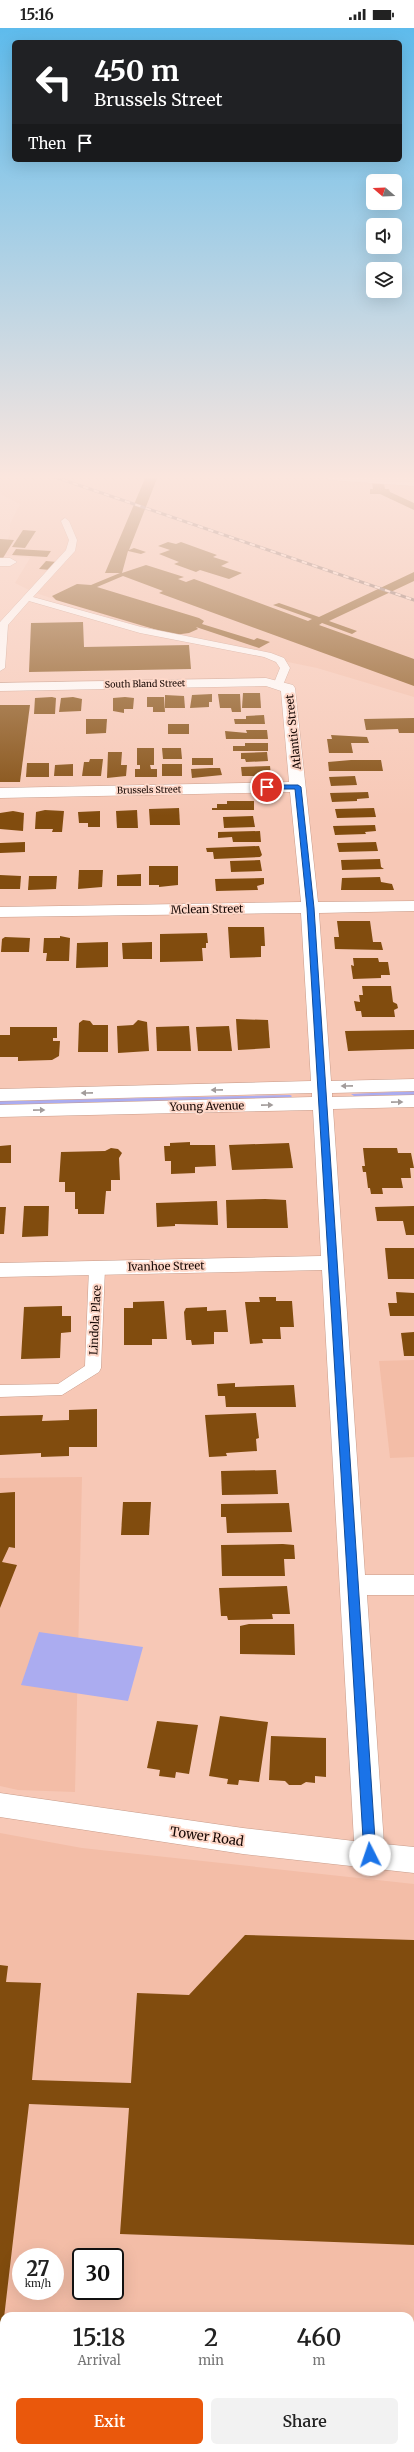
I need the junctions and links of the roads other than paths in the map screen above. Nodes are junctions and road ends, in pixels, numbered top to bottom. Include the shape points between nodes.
1 (36, 589) edge
2 (28, 598) junction
3 (0, 668) edge
4 (283, 686) junction
5 (0, 687) edge
6 (298, 787) junction
7 (0, 793) edge
8 (414, 906) edge
9 (310, 908) junction
10 (0, 912) edge
11 (414, 1085) edge
12 (0, 1095) edge
13 (322, 1095) junction
14 (414, 1102) edge
15 (0, 1111) edge
16 (333, 1264) junction
17 (98, 1268) junction
18 (0, 1270) edge
19 (0, 1391) edge
20 (353, 1585) junction
21 (414, 1585) edge
22 (0, 1806) edge
23 (370, 1855) junction
24 (414, 1860) edge

1 - 2 lane
2 - 3 lane via 3,624
2 - 4 lane via 140,630 267,655 280,660 285,668
4 - 5 street, South Bland Street via 266,682
4 - 6 street, Atlantic Street
6 - 7 street, Brussels Street
6 - 9 street, Atlantic Street
8 - 9 street, Mclean Street
9 - 10 street, Mclean Street
9 - 13 street, Atlantic Street
11 -> 13 street, Young Avenue
13 -> 12 street, Young Avenue
13 -> 14 street, Young Avenue
15 -> 13 street, Young Avenue
13 - 16 street, Atlantic Street
16 - 17 street, Ivanhoe Street
16 - 20 street, Atlantic Street
17 - 18 street, Ivanhoe Street
17 - 19 lane, Lindola Place via 93,1368 62,1389
20 - 21 street
20 - 23 street, Atlantic Street
22 - 23 street, Tower Road via 236,1840
23 - 24 street, Tower Road

